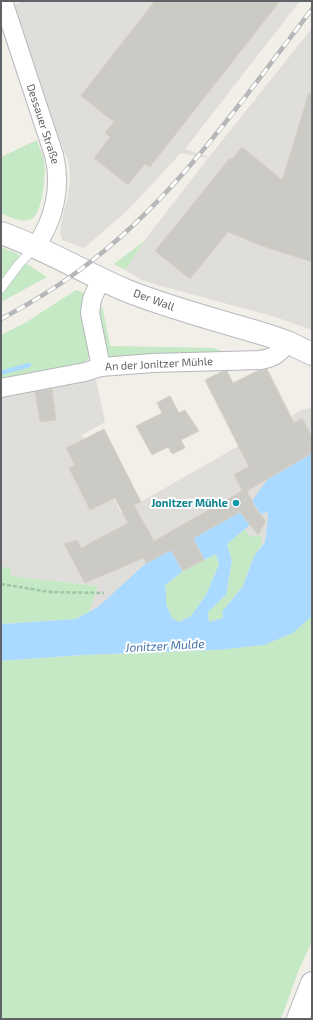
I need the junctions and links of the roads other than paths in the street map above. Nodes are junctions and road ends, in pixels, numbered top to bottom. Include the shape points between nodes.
1 (4, 1) edge
2 (1, 233) edge
3 (35, 247) junction
4 (101, 279) junction
5 (1, 288) edge
6 (286, 342) junction
7 (312, 354) edge
8 (100, 367) junction
9 (1, 388) edge
10 (312, 983) edge
11 (298, 1019) edge

1 - 3 street, Dessauer Straße via 58,169 54,207 45,234
2 - 3 main road, Der Wall
3 - 4 main road, Der Wall
3 - 5 lane
4 - 6 main road, Der Wall via 160,304
4 - 8 street via 92,299 90,313
6 - 7 main road, Der Wall
6 - 8 street, An der Jonitzer Mühle via 276,356 260,360
8 - 9 street, An der Jonitzer Mühle
10 - 11 main road

